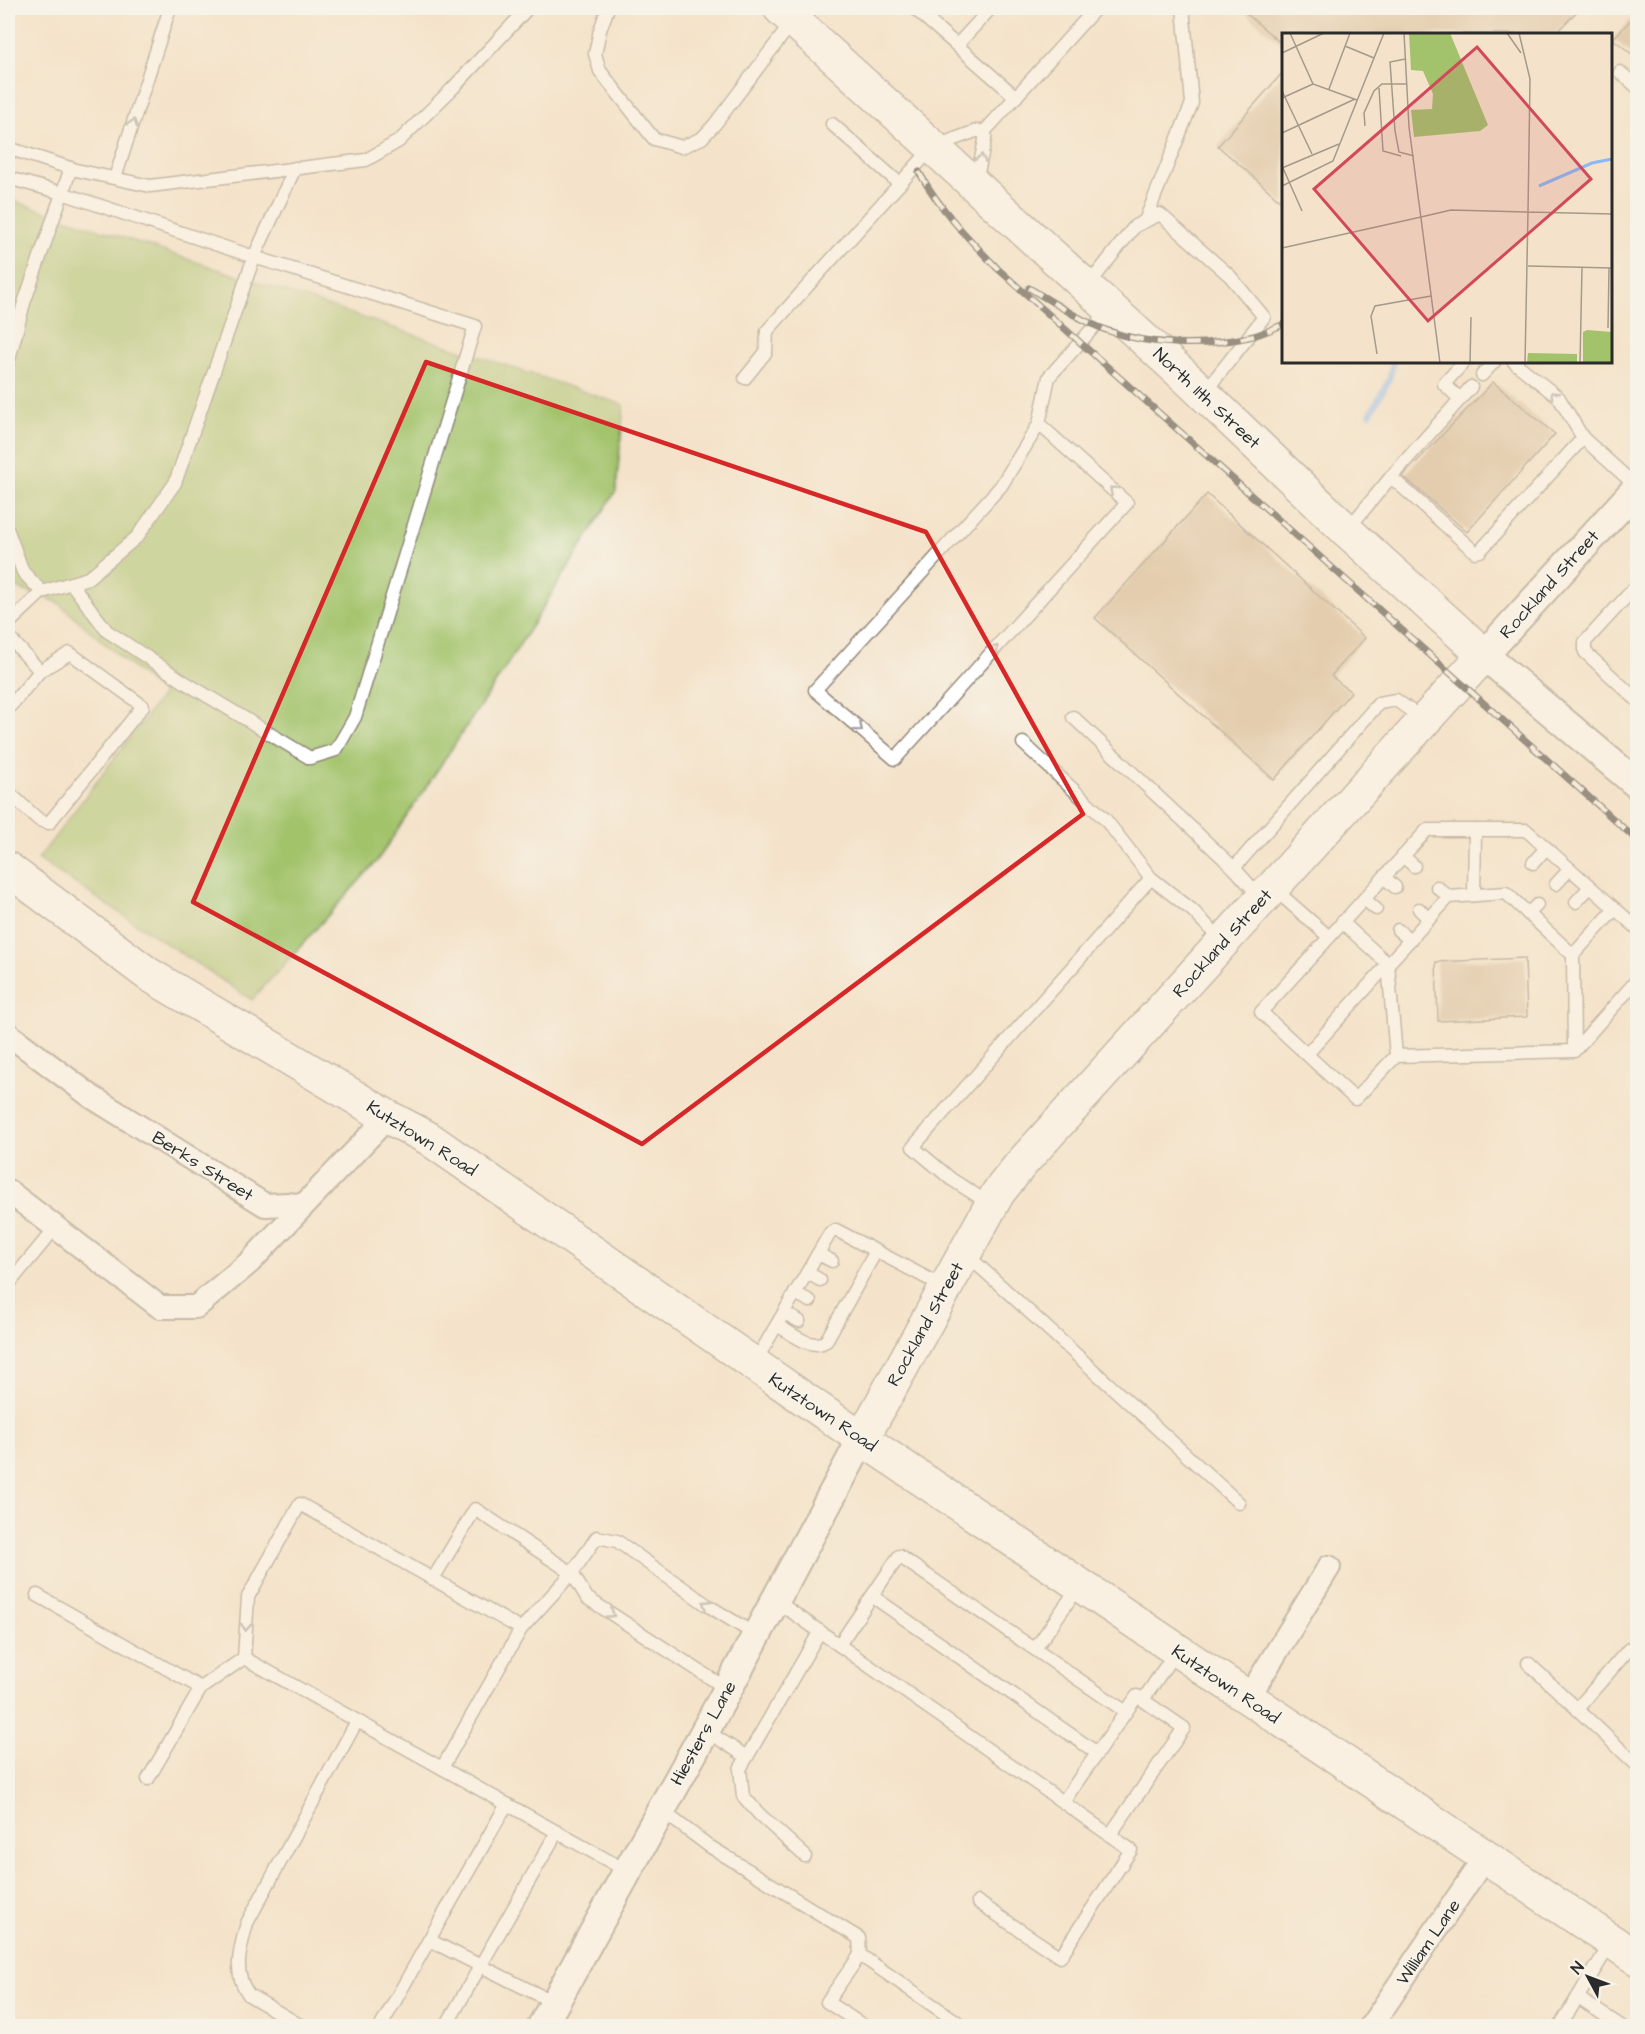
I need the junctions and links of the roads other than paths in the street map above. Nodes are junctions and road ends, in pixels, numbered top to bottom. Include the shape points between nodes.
1 (170, 8) edge
2 (528, 8) edge
3 (608, 8) edge
4 (914, 8) edge
5 (991, 8) edge
6 (1096, 8) edge
7 (1183, 8) edge
8 (787, 14) edge
9 (957, 45) junction
10 (1620, 72) dead end
11 (1638, 88) edge
12 (1016, 97) junction
13 (832, 124) dead end
14 (985, 131) junction
15 (933, 147) junction
16 (8, 148) edge
17 (71, 168) junction
18 (295, 168) junction
19 (8, 178) edge
20 (115, 178) junction
21 (899, 183) junction
22 (975, 185) junction
23 (62, 193) junction
24 (1145, 221) junction
25 (254, 257) junction
26 (1087, 287) junction
27 (1111, 309) junction
28 (8, 363) edge
29 (1463, 363) edge
30 (1493, 363) edge
31 (1515, 363) edge
32 (1482, 375) dead end
33 (745, 378) dead end
34 (1472, 387) dead end
35 (1204, 394) junction
36 (1460, 399) junction
37 (1039, 424) junction
38 (1583, 438) junction
39 (1391, 477) junction
40 (1637, 487) edge
41 (1346, 530) junction
42 (8, 531) edge
43 (71, 583) junction
44 (1638, 584) edge
45 (42, 592) junction
46 (8, 624) edge
47 (8, 636) edge
48 (1484, 655) junction
49 (40, 671) junction
50 (1638, 701) edge
51 (8, 709) edge
52 (1073, 717) dead end
53 (1424, 720) junction
54 (1023, 743) dead end
55 (1638, 785) edge
56 (8, 792) edge
57 (1475, 830) junction
58 (1546, 848) junction
59 (1403, 856) junction
60 (1533, 862) dead end
61 (1414, 866) dead end
62 (1234, 868) junction
63 (8, 869) edge
64 (1570, 869) junction
65 (1384, 877) junction
66 (1151, 879) junction
67 (1556, 884) dead end
68 (1395, 887) dead end
69 (1437, 887) dead end
70 (1590, 887) junction
71 (1267, 893) junction
72 (1474, 895) junction
73 (1449, 897) junction
74 (1364, 898) junction
75 (1576, 902) dead end
76 (1376, 909) dead end
77 (1419, 909) dead end
78 (1615, 909) junction
79 (1430, 919) junction
80 (1342, 922) junction
81 (1638, 929) edge
82 (1398, 930) dead end
83 (1329, 937) junction
84 (1410, 940) junction
85 (1223, 942) junction
86 (1573, 955) junction
87 (1388, 964) junction
88 (1638, 979) edge
89 (8, 1034) edge
90 (1574, 1050) junction
91 (1307, 1054) junction
92 (1396, 1056) junction
93 (388, 1117) junction
94 (8, 1191) edge
95 (991, 1205) junction
96 (303, 1206) junction
97 (50, 1223) junction
98 (876, 1251) junction
99 (964, 1252) junction
100 (818, 1254) junction
101 (832, 1261) dead end
102 (808, 1273) junction
103 (820, 1280) dead end
104 (8, 1285) edge
105 (945, 1287) junction
106 (795, 1293) junction
107 (810, 1301) dead end
108 (784, 1313) junction
109 (799, 1321) dead end
110 (777, 1325) junction
111 (754, 1365) junction
112 (861, 1439) junction
113 (1239, 1503) dead end
114 (1329, 1568) dead end
115 (572, 1573) junction
116 (433, 1579) junction
117 (1079, 1585) junction
118 (37, 1595) dead end
119 (872, 1596) junction
120 (775, 1600) junction
121 (520, 1629) junction
122 (820, 1631) junction
123 (756, 1635) junction
124 (839, 1645) junction
125 (1035, 1649) junction
126 (1176, 1650) junction
127 (1638, 1652) edge
128 (244, 1658) junction
129 (1528, 1663) dead end
130 (201, 1688) junction
131 (727, 1689) junction
132 (1248, 1698) junction
133 (1143, 1700) junction
134 (1577, 1709) junction
135 (1126, 1712) junction
136 (357, 1721) junction
137 (705, 1731) junction
138 (1097, 1753) junction
139 (747, 1757) junction
140 (1638, 1766) edge
141 (442, 1768) junction
142 (148, 1779) dead end
143 (1063, 1802) junction
144 (507, 1804) junction
145 (661, 1810) junction
146 (557, 1832) junction
147 (1110, 1835) junction
148 (805, 1856) dead end
149 (1485, 1857) junction
150 (627, 1871) junction
151 (978, 1902) dead end
152 (429, 1940) junction
153 (1625, 1951) edge
154 (860, 1954) junction
155 (480, 1966) junction
156 (1578, 1998) junction
157 (548, 2015) edge
158 (947, 2015) junction
159 (301, 2026) edge
160 (381, 2026) edge
161 (446, 2026) edge
162 (864, 2026) edge
163 (939, 2026) edge
164 (963, 2026) edge
165 (1371, 2026) edge
166 (1560, 2026) edge
167 (1621, 2026) edge

20 -> 1 lane
2 - 18 lane via 399,141 366,160
3 - 8 lane via 595,54 600,71 654,139 682,147 702,138 715,124
4 - 9 lane
5 - 9 lane
6 - 12 lane
7 - 24 lane via 1192,103
8 - 15 main road, North 11th Street
9 - 12 lane
10 - 11 lane
12 - 14 lane
13 - 21 lane
14 - 15 lane
22 -> 14 lane
15 - 21 lane
15 - 22 main road, North 11th Street
16 - 17 lane
17 - 20 lane
17 - 23 lane
18 - 20 lane via 150,186
18 - 25 lane
19 - 23 lane
21 - 33 lane via 767,331 766,352
22 - 26 main road, North 11th Street
23 - 25 lane
23 - 28 lane
24 - 26 lane via 1136,226
24 - 35 lane via 1161,214 1230,276 1264,317
25 - 43 lane via 175,483 137,537 88,578
25 - 43 lane via 475,326 355,717 336,750 310,758 107,632
26 - 27 main road, North 11th Street
27 - 35 main road, North 11th Street
27 - 37 lane via 1049,376
29 - 36 lane via 1444,384
30 - 32 lane
38 -> 31 lane via 1558,398
34 - 36 lane
35 - 41 main road, North 11th Street
36 - 39 lane
37 -> 37 lane via 1001,486 815,690 895,759 1127,503
38 - 39 lane via 1480,551 1475,552
38 - 40 lane
39 - 41 lane
40 - 48 street, Rockland Street
41 - 48 main road, North 11th Street
42 - 45 lane via 23,572
43 - 45 lane
44 - 50 lane via 1585,642 1585,652
45 - 46 lane
47 - 49 lane
48 - 53 main road, Rockland Street
48 - 55 street, North 11th Street
49 - 51 lane
49 - 56 lane via 70,653 143,706 49,823 39,820
52 - 62 lane
53 - 62 lane via 1396,700 1379,703
53 - 71 main road, Rockland Street
54 - 66 lane via 1105,819
57 - 58 lane via 1526,830
57 - 59 lane via 1427,830
57 - 72 lane
58 - 60 lane
58 - 64 lane
59 - 61 lane
59 - 65 lane
62 - 71 lane
63 - 93 main road, Kutztown Road via 148,974
64 - 67 lane
64 - 70 lane
65 - 68 lane
65 - 74 lane
66 - 85 lane via 1192,910
66 - 95 lane via 913,1147 951,1179
69 - 73 lane
70 - 75 lane
70 - 78 lane
71 - 83 lane
71 - 85 main road, Rockland Street
72 - 73 lane
72 - 86 lane via 1510,889 1553,929
73 - 79 lane
74 - 76 lane
74 - 80 lane
77 - 79 lane
78 - 81 lane
78 - 86 lane
79 - 84 lane
80 - 83 lane
80 - 87 lane
82 - 84 lane
83 - 91 lane via 1261,1012
84 - 87 lane
85 - 95 main road, Rockland Street via 1021,1164
86 - 90 lane
87 - 91 lane
87 - 92 lane
88 - 90 lane
89 - 96 street, Berks Street via 92,1097 265,1205
90 - 92 lane
91 - 92 lane via 1355,1099
93 - 96 street
93 - 111 main road, Kutztown Road via 428,1138
94 - 97 street
95 - 99 main road, Rockland Street
96 - 97 street via 250,1262 196,1307 160,1307
97 - 104 lane
98 - 100 lane via 836,1230
98 - 105 lane
98 - 110 lane via 845,1294 820,1345 812,1345
99 - 105 main road, Rockland Street
99 - 113 lane
100 - 101 lane
100 - 102 lane
102 - 103 lane
102 - 106 lane
105 - 112 main road, Rockland Street
106 - 107 lane
106 - 108 lane
108 - 109 lane
108 - 110 lane
110 - 111 lane
111 - 112 main road, Kutztown Road
112 - 117 main road, Kutztown Road
112 - 120 street, Hiesters Lane
114 - 132 street
115 - 116 lane via 475,1509
115 - 121 lane
123 -> 115 lane via 616,1541 597,1537
115 -> 131 lane via 587,1598
116 - 121 lane
116 -> 128 lane via 300,1504 248,1597
117 - 125 lane
117 - 126 main road, Kutztown Road
118 - 130 lane
119 - 124 lane
119 - 125 lane via 899,1556
119 - 138 lane
120 - 122 lane
120 - 123 street, Hiesters Lane
121 - 141 lane
122 - 124 lane
122 - 139 lane
123 - 131 street, Hiesters Lane
124 - 143 lane
125 - 135 lane
126 - 132 main road, Kutztown Road
126 - 133 lane
127 - 134 lane via 1629,1649
128 - 130 lane
128 - 136 lane
129 - 134 lane
130 - 142 lane
131 - 137 street, Hiesters Lane
132 - 149 main road, Kutztown Road
133 - 135 lane via 1137,1696
133 - 147 lane via 1184,1728
134 - 140 lane
135 - 138 lane
136 - 141 lane
136 - 159 lane via 247,1923 241,1945 240,1980 249,1995
137 - 139 lane
137 - 145 street, Hiesters Lane
138 - 143 lane
139 - 148 lane via 740,1769 743,1796
141 - 144 lane
143 - 147 lane
144 - 146 lane
144 - 152 lane
145 - 150 street, Hiesters Lane
145 - 154 lane via 709,1846 859,1938
146 - 150 lane
146 - 155 lane
147 - 151 lane via 1131,1850 1060,1957
149 - 153 main road, Kutztown Road
149 - 165 street, William Lane
150 - 157 street, Hiesters Lane
152 - 155 lane
152 - 160 lane
153 - 156 lane
154 - 158 lane
154 - 162 lane via 827,2002
155 - 157 lane
155 - 161 lane
156 - 166 lane
156 - 167 lane
158 - 163 lane
158 - 164 lane

